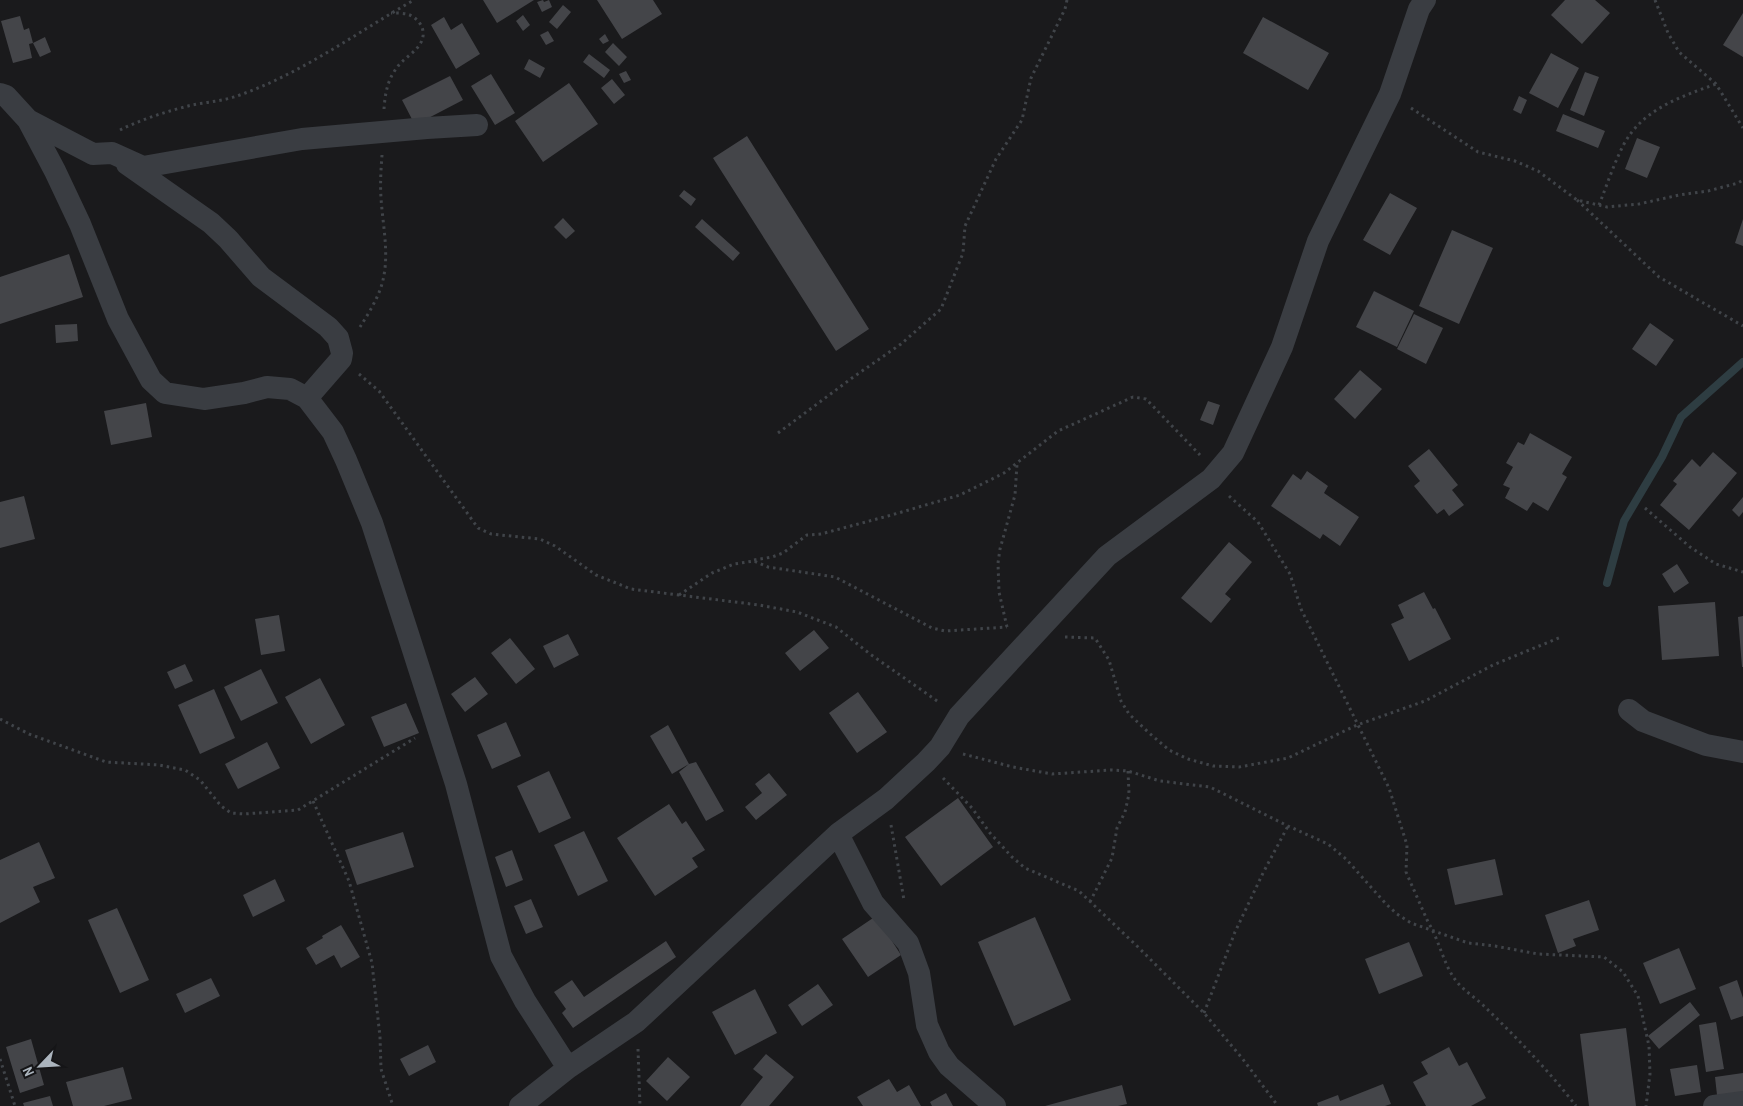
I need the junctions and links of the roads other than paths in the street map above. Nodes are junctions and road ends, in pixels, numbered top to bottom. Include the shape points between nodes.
1 (1425, 0) edge
2 (0, 94) edge
3 (28, 120) junction
4 (477, 125) dead end
5 (114, 142) junction
6 (307, 398) junction
7 (1629, 710) dead end
8 (1743, 752) edge
9 (838, 834) junction
10 (568, 1068) junction
11 (1743, 1102) edge
12 (520, 1106) edge
13 (995, 1106) edge
14 (1714, 1106) edge

1 - 9 street via 1390,94 1318,241 1282,347 1233,453 1211,479 1107,556 959,716 933,755 886,799
2 - 3 street via 6,96
3 - 5 street via 93,154
3 - 6 street via 76,216 118,319 151,380 165,393 204,399 267,388 290,389
4 - 5 street via 302,139 143,167
5 - 6 street via 211,223 261,277 338,338 342,356
6 - 10 street via 333,432 372,523 456,784 501,956 525,1001
7 - 8 street via 1642,720 1706,745
9 - 10 street via 636,1022
9 - 13 street via 873,903 908,943 919,973 928,1025 939,1052 949,1066
10 - 12 street
11 - 14 street

